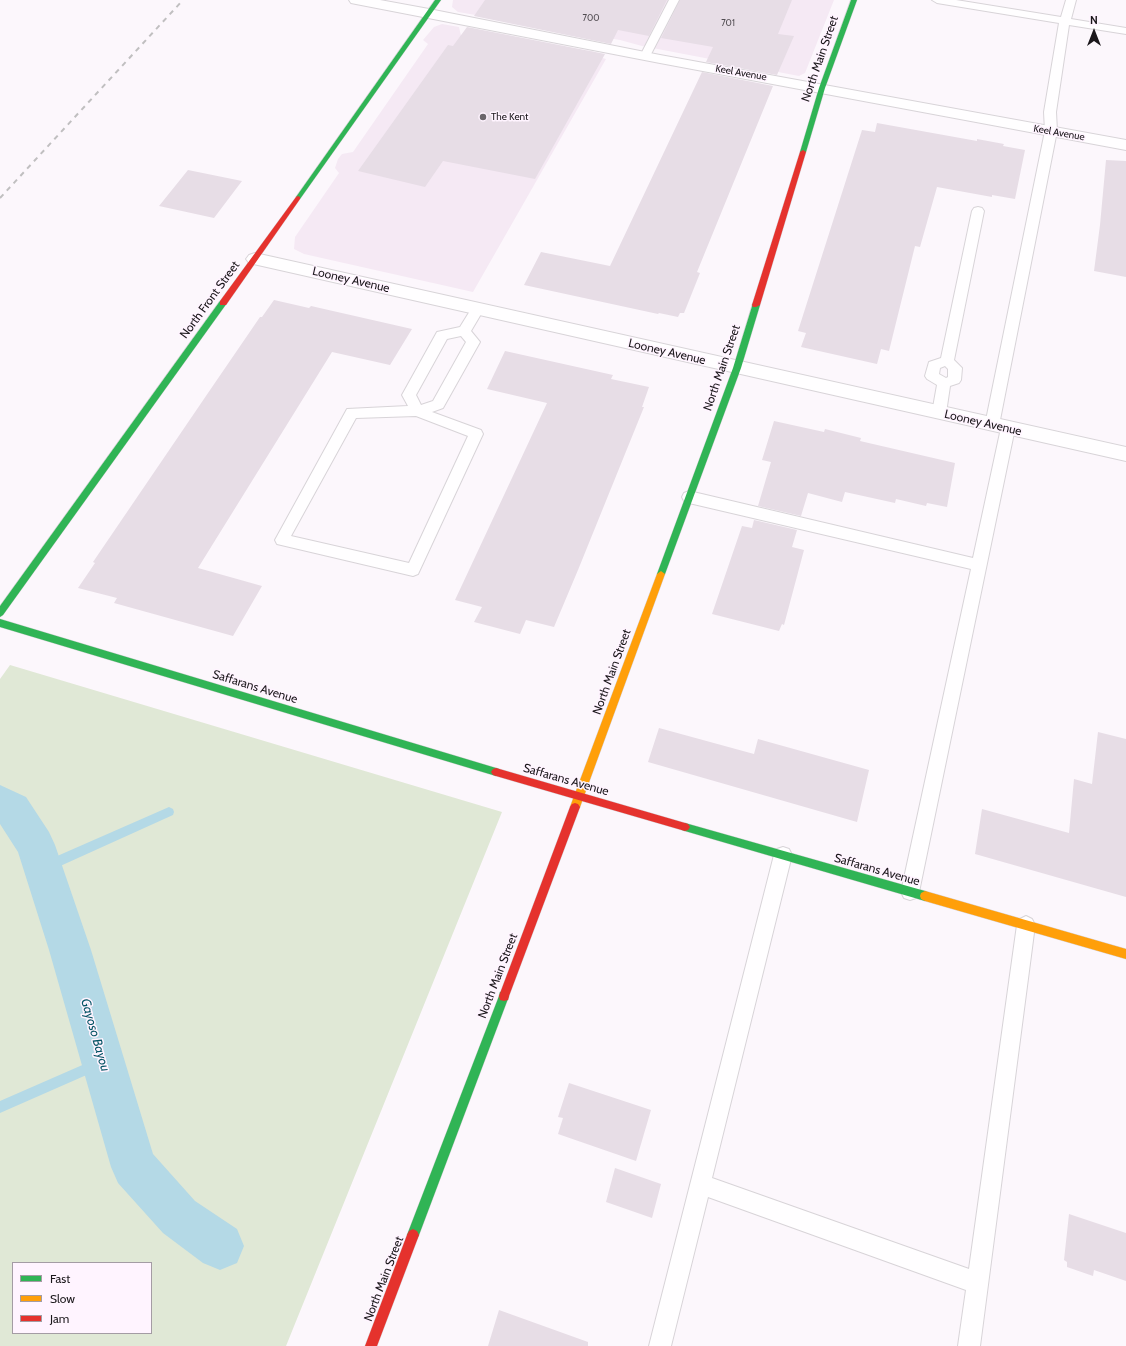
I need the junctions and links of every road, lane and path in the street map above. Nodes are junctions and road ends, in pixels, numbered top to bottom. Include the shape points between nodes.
1 (356, 0) edge
2 (438, 0) edge
3 (674, 0) edge
4 (854, 0) edge
5 (937, 0) edge
6 (1071, 0) edge
7 (429, 13) junction
8 (1065, 20) junction
9 (1126, 30) edge
10 (645, 56) junction
11 (822, 88) junction
12 (1051, 131) junction
13 (1126, 145) edge
14 (978, 211) dead end
15 (255, 259) junction
16 (478, 309) junction
17 (464, 331) junction
18 (737, 368) junction
19 (417, 411) junction
20 (939, 413) junction
21 (1000, 426) junction
22 (1126, 454) edge
23 (689, 497) junction
24 (979, 565) junction
25 (0, 613) edge
26 (0, 624) edge
27 (579, 797) junction
28 (783, 855) junction
29 (910, 892) junction
30 (1026, 925) junction
31 (1126, 954) edge
32 (700, 1184) junction
33 (977, 1283) junction
34 (371, 1346) edge
35 (660, 1346) edge
36 (969, 1346) edge

1 - 7 street, Keel Avenue
2 - 7 street, North Front Street
3 - 10 lane
4 - 11 street, North Main Street
5 - 8 lane
6 - 8 lane
7 - 10 street, Keel Avenue
7 - 15 street, North Front Street
8 - 9 lane
8 - 12 lane via 1050,112
10 - 11 street, Keel Avenue
11 - 12 street, Keel Avenue
11 - 18 street, North Main Street
12 - 13 street, Keel Avenue
12 - 21 lane
14 - 20 lane via 947,361 955,368 954,380 944,383
15 - 16 street, Looney Avenue
15 - 25 street, North Front Street
16 - 17 lane
16 - 18 street, Looney Avenue
17 - 19 lane via 473,342 438,404
17 - 19 lane via 442,335 408,395
18 - 20 street, Looney Avenue
18 - 23 street, North Main Street
19 - 19 lane via 352,413 282,540 413,570 476,434
20 - 21 street, Looney Avenue
21 - 22 street, Looney Avenue
21 - 24 lane
23 - 24 lane
23 - 27 street, North Main Street
24 - 29 lane
26 - 27 street, Saffarans Avenue
27 - 28 street, Saffarans Avenue
27 - 34 street, North Main Street
28 - 29 street, Saffarans Avenue
28 - 32 lane
29 - 30 street, Saffarans Avenue
30 - 31 street, Saffarans Avenue
30 - 33 lane
32 - 33 lane
32 - 35 lane
33 - 36 lane

